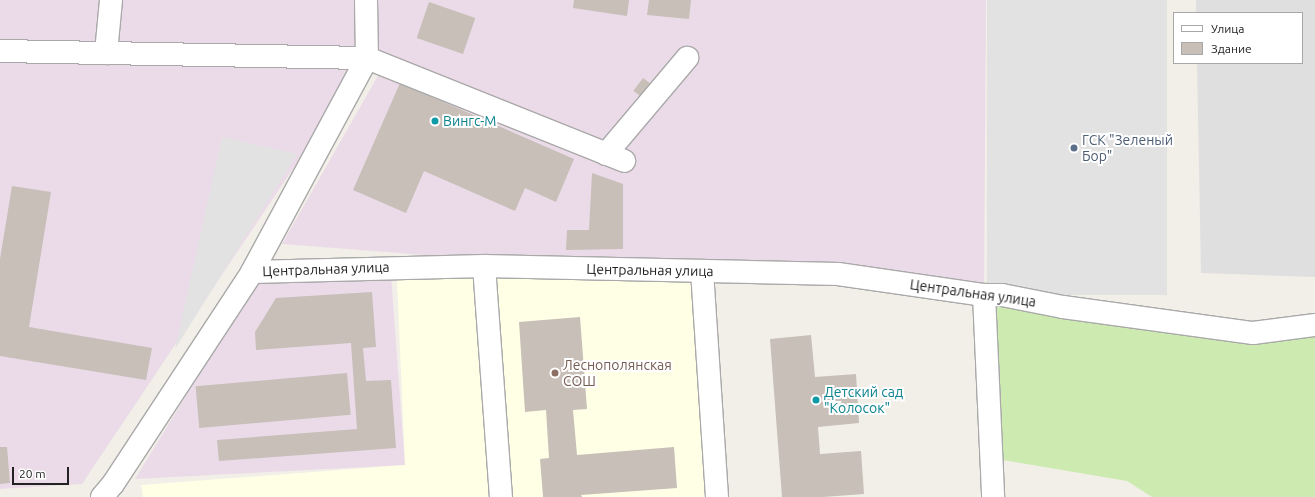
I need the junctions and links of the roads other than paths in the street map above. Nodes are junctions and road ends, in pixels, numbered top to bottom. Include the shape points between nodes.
1 (111, 0) edge
2 (366, 0) edge
3 (0, 51) edge
4 (106, 53) junction
5 (367, 58) junction
6 (687, 58) dead end
7 (282, 244) dead end
8 (484, 266) junction
9 (702, 271) junction
10 (252, 272) junction
11 (984, 295) junction
12 (1315, 325) edge
13 (102, 497) edge
14 (501, 497) edge
15 (717, 497) edge
16 (993, 497) edge

1 - 4 street
2 - 5 street
3 - 4 street
4 - 5 street
5 - 6 street via 615,157
5 - 10 street
7 - 10 street
8 - 9 street, Центральная улица
8 - 10 street, Центральная улица
8 - 14 street
9 - 11 street, Центральная улица via 838,274
9 - 15 street
10 - 13 street, Центральная улица
11 - 12 street, Центральная улица via 1253,332
11 - 16 street

